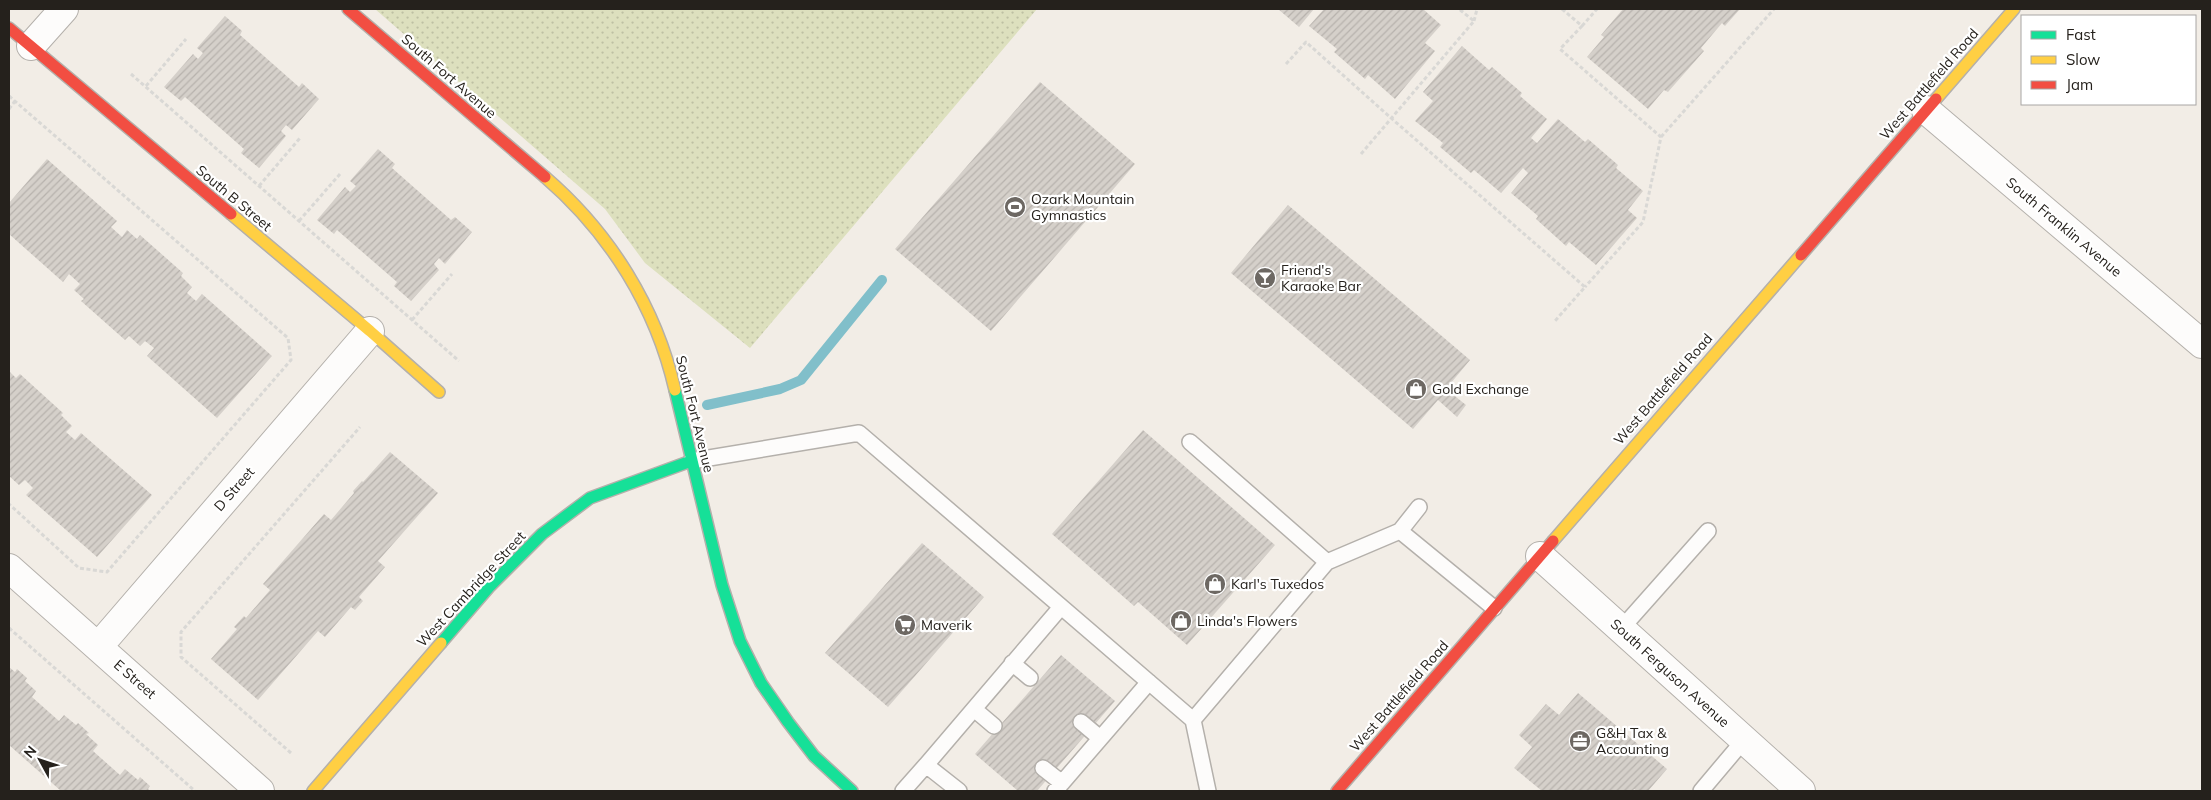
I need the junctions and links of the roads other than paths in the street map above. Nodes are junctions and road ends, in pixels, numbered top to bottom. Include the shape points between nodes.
1 (64, 9) edge
2 (348, 9) edge
3 (2014, 9) edge
4 (9, 28) edge
5 (31, 46) junction
6 (1926, 110) junction
7 (370, 331) junction
8 (2202, 344) edge
9 (439, 392) dead end
10 (1190, 442) dead end
11 (692, 460) junction
12 (1419, 507) dead end
13 (1400, 531) junction
14 (1708, 531) dead end
15 (1540, 556) junction
16 (1327, 562) junction
17 (9, 568) edge
18 (1061, 607) junction
19 (1494, 608) junction
20 (1621, 629) junction
21 (98, 647) junction
22 (1012, 663) junction
23 (1030, 678) dead end
24 (1148, 682) junction
25 (974, 709) junction
26 (1193, 720) junction
27 (1081, 722) dead end
28 (994, 726) dead end
29 (1100, 738) junction
30 (1744, 740) junction
31 (926, 765) junction
32 (1044, 768) dead end
33 (1058, 787) edge
34 (260, 791) edge
35 (313, 791) edge
36 (852, 791) edge
37 (903, 791) edge
38 (959, 791) edge
39 (1208, 791) edge
40 (1337, 791) edge
41 (1701, 791) edge
42 (1800, 791) edge

1 - 5 street
2 - 11 street, South Fort Avenue via 549,181 587,220 623,265 652,317 673,380
3 - 6 street, West Battlefield Road
4 - 5 street, South B Street
5 - 7 street, South B Street
6 - 8 street, South Franklin Avenue
6 - 15 street, West Battlefield Road
7 - 9 street, South B Street
7 - 21 street, D Street
10 - 16 lane
11 - 18 lane via 859,433
11 - 35 street, West Cambridge Street via 590,498 542,534 490,586
11 - 36 street, South Fort Avenue via 722,585 740,641 761,683 788,722 814,756
12 - 13 lane
13 - 16 lane
13 - 19 lane
14 - 20 lane
15 - 19 street, West Battlefield Road
15 - 20 street, South Ferguson Avenue
16 - 26 lane
17 - 21 street, E Street
18 - 22 lane
18 - 24 lane
19 - 40 street, West Battlefield Road
20 - 30 street, South Ferguson Avenue
21 - 34 street, E Street
22 - 23 lane
22 - 25 lane
24 - 26 lane
24 - 29 lane
25 - 28 lane
25 - 31 lane
26 - 39 lane
27 - 29 lane
29 - 33 lane
30 - 41 lane
30 - 42 street, South Ferguson Avenue
31 - 37 lane
31 - 38 lane
32 - 33 lane

